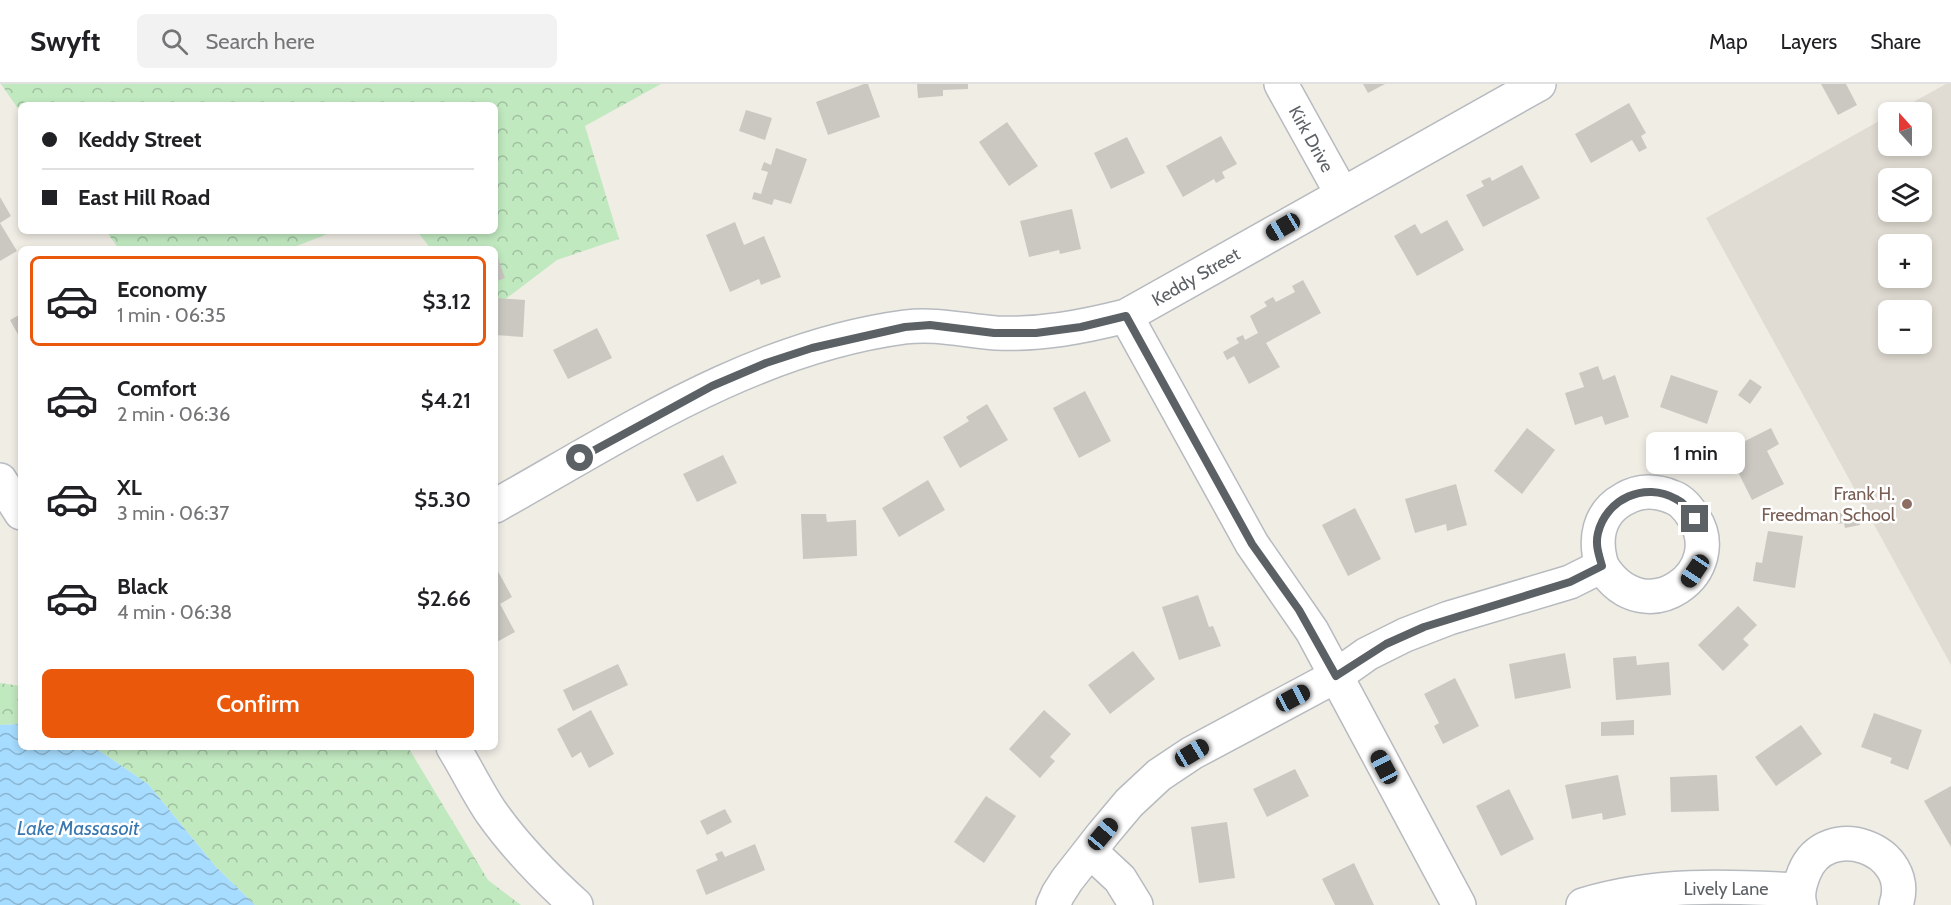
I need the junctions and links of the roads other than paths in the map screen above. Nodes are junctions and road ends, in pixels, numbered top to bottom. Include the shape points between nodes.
1 (1281, 84) edge
2 (1539, 84) edge
3 (1342, 194) junction
4 (1126, 316) junction
5 (0, 480) edge
6 (498, 504) edge
7 (18, 508) edge
8 (1602, 566) dead end
9 (1336, 676) junction
10 (455, 750) edge
11 (1090, 850) junction
12 (1800, 898) edge
13 (576, 905) edge
14 (1053, 905) edge
15 (1136, 905) edge
16 (1459, 905) edge
17 (1583, 905) edge
18 (1896, 905) edge

1 - 3 street, Kirk Drive
2 - 3 street, Keddy Street
3 - 4 street, Keddy Street
4 - 6 street, Keddy Street via 1036,333 994,333 930,325 905,327 812,348 712,386
4 - 9 street via 1252,544 1299,610
5 - 7 street
8 - 9 street via 1570,582 1424,627 1386,644
9 - 11 street via 1209,742 1167,770 1129,803
9 - 16 street
10 - 13 street via 504,829
11 - 14 street
11 - 15 street via 1120,879
12 - 17 street, Lively Lane via 1732,887 1656,889
12 - 18 street, Lively Lane via 1807,866 1815,856 1837,845 1860,844 1886,860 1894,872

